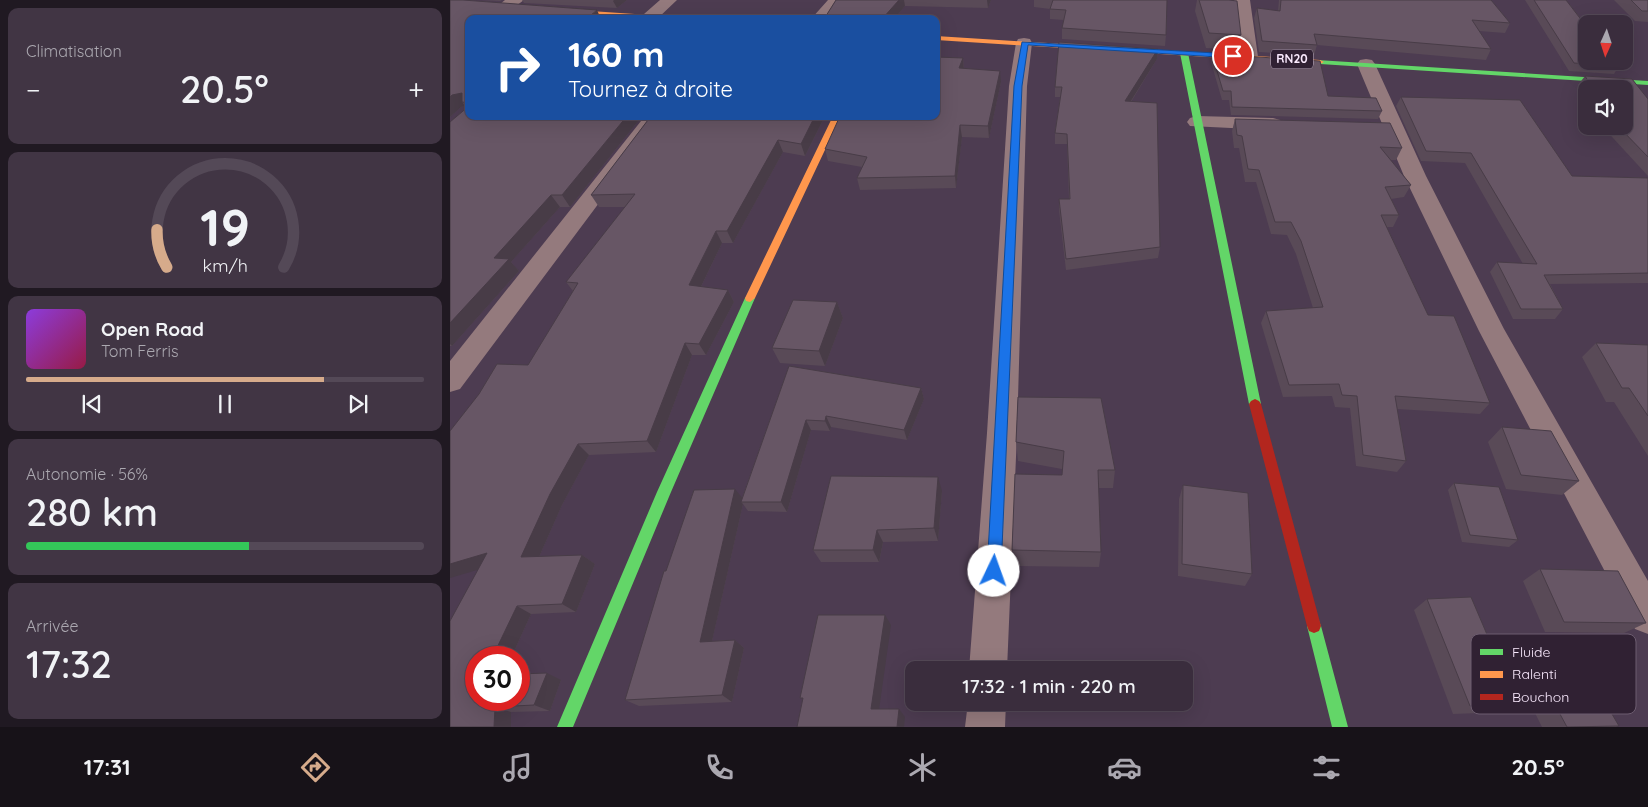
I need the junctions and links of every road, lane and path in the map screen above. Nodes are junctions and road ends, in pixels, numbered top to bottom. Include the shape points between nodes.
1 (669, 0) edge
2 (836, 0) edge
3 (1242, 0) edge
4 (552, 11) edge
5 (572, 15) edge
6 (652, 15) edge
7 (823, 15) edge
8 (940, 38) edge
9 (1024, 43) junction
10 (1184, 53) junction
11 (1249, 57) junction
12 (1366, 64) junction
13 (1648, 83) edge
14 (652, 120) edge
15 (835, 120) edge
16 (1197, 122) junction
17 (1296, 124) edge
18 (450, 381) edge
19 (1648, 616) edge
20 (989, 661) edge
21 (986, 711) edge
22 (565, 727) edge
23 (985, 727) edge
24 (1340, 727) edge

1 - 6 street
2 - 7 street
3 - 11 street
4 - 5 street
8 - 9 street, RN20
9 - 10 street, RN20
9 - 20 street via 1018,86
10 - 11 street, RN20
10 - 16 street
11 - 12 street, RN20
12 - 13 street, RN20
12 - 19 street via 1384,127 1415,176 1492,331
14 - 18 street
15 - 22 street via 768,258
16 - 17 street
16 - 24 street via 1248,377
21 - 23 street

